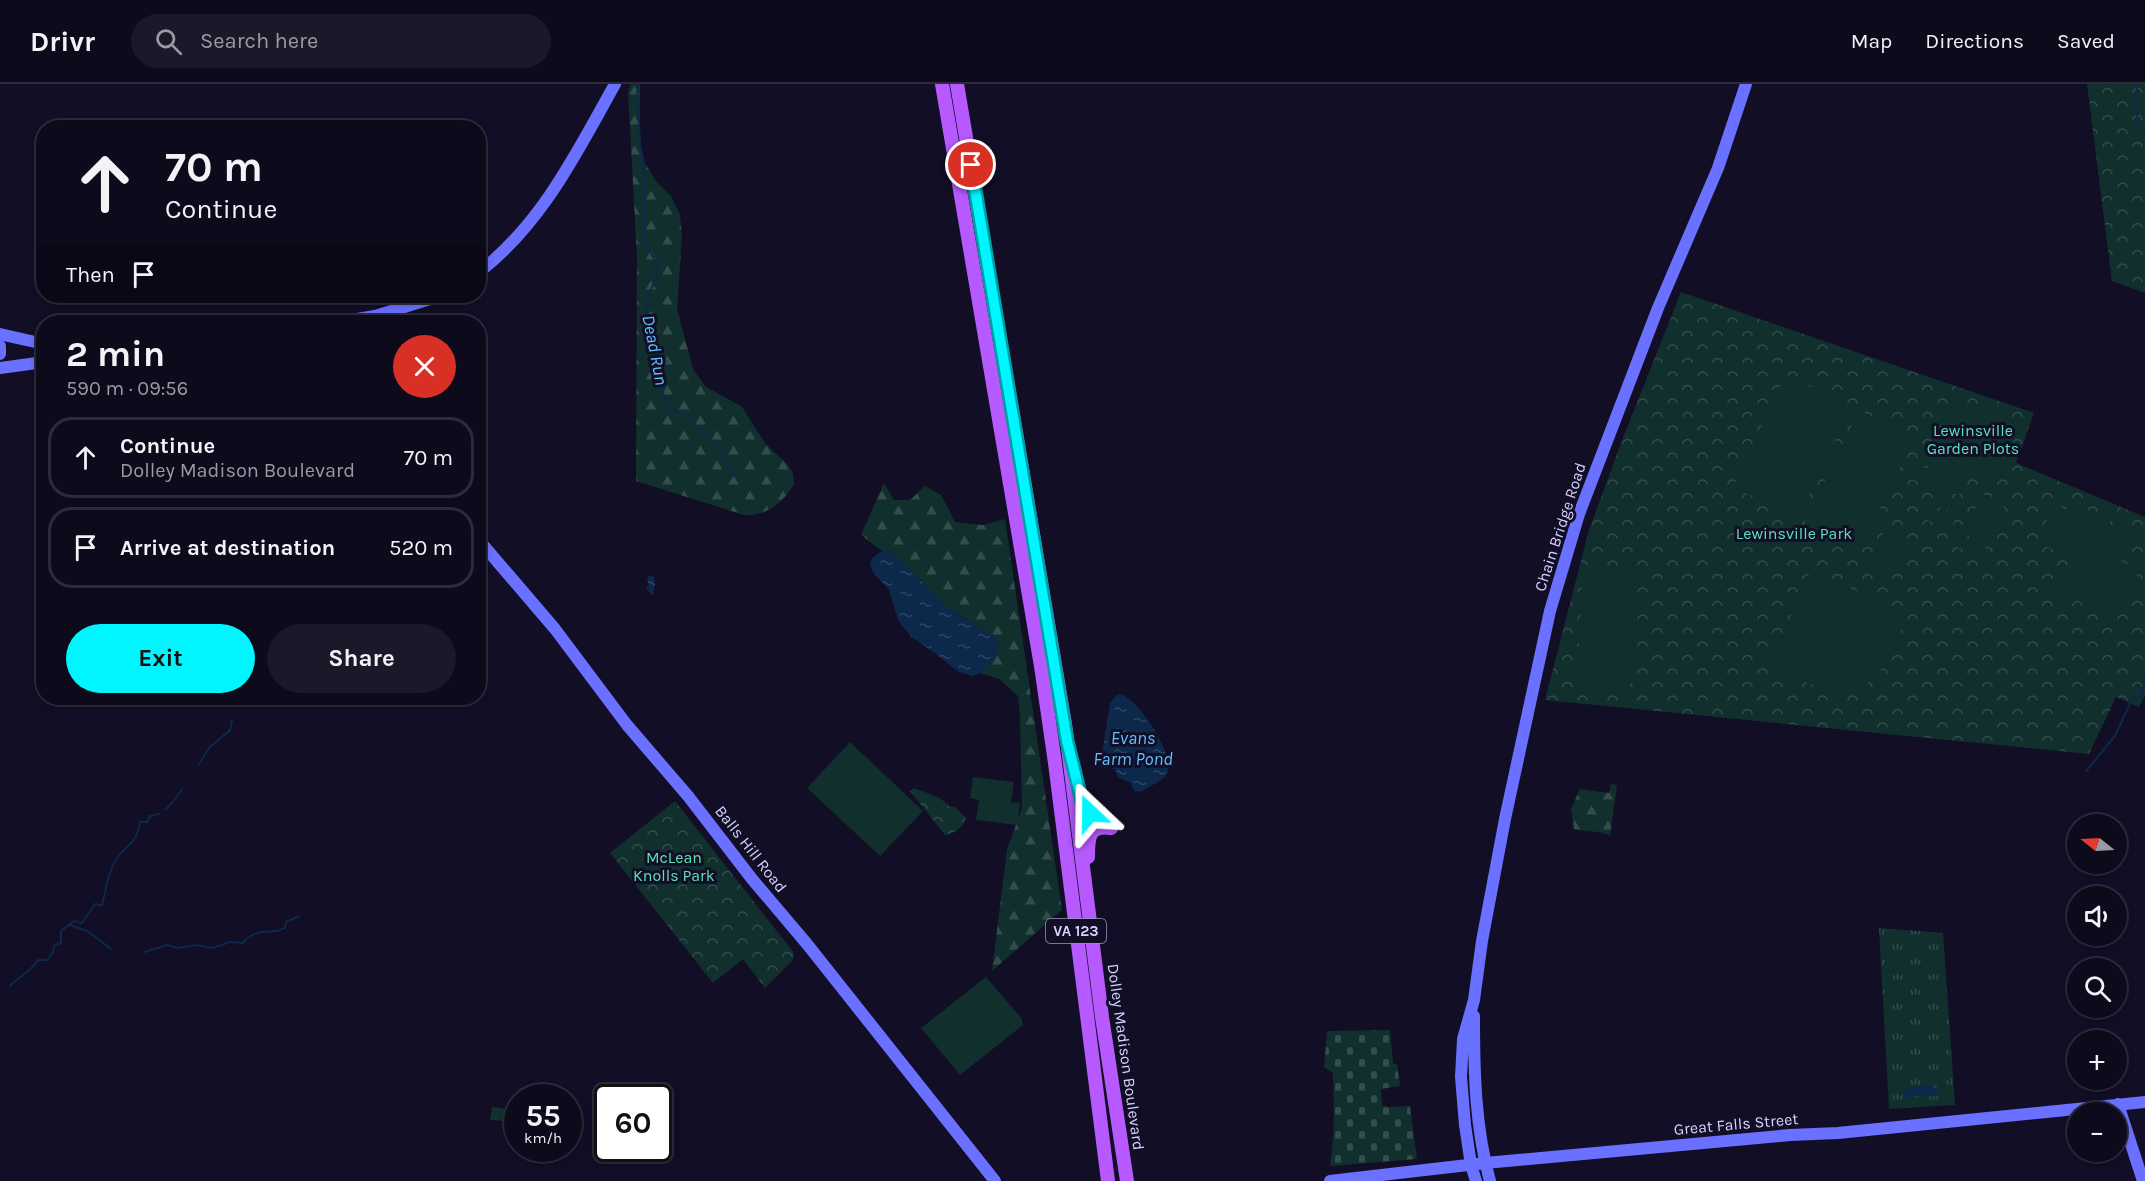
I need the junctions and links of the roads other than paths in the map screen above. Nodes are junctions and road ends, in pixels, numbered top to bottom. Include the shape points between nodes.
1 (615, 84) edge
2 (942, 84) edge
3 (957, 84) edge
4 (1746, 84) edge
5 (486, 266) edge
6 (417, 303) edge
7 (378, 315) edge
8 (0, 334) edge
9 (36, 342) edge
10 (0, 346) edge
11 (0, 354) edge
12 (36, 363) edge
13 (0, 368) edge
14 (486, 548) edge
15 (1067, 741) junction
16 (1088, 901) junction
17 (1474, 1000) junction
18 (2145, 1102) edge
19 (2127, 1103) edge
20 (2067, 1109) edge
21 (2127, 1132) edge
22 (1103, 1138) junction
23 (1124, 1158) junction
24 (1485, 1163) junction
25 (1471, 1165) junction
26 (995, 1181) edge
27 (1099, 1181) edge
28 (1108, 1181) edge
29 (1127, 1181) edge
30 (1139, 1181) edge
31 (1330, 1181) edge
32 (1476, 1181) edge
33 (1490, 1181) edge
34 (2143, 1181) edge

1 - 5 main road via 536,217
2 - 22 main road, Dolley Madison Boulevard / VA 123 via 1043,677
3 - 15 main road, Dolley Madison Boulevard / VA 123
4 - 17 main road, Chain Bridge Road via 1721,161 1658,308 1576,522 1538,665 1494,874
6 - 7 main road
8 - 9 main road
10 - 11 main road
12 - 13 main road
14 - 26 main road, Balls Hill Road via 555,629 627,725
15 - 16 main road, Dolley Madison Boulevard / VA 123
15 - 16 main road via 1082,802 1111,828 1096,829 1088,841
16 - 23 main road, Dolley Madison Boulevard / VA 123
17 - 24 main road, Chain Bridge Road via 1474,1081
17 - 25 main road, Chain Bridge Road via 1461,1055
18 - 19 main road, Great Falls Street
20 - 24 main road, Great Falls Street
21 - 34 main road
22 - 27 main road
22 - 28 main road, Dolley Madison Boulevard / VA 123
23 - 29 main road, Dolley Madison Boulevard / VA 123
23 - 30 main road
24 - 25 main road, Great Falls Street
24 - 33 main road, Chain Bridge Road
25 - 31 main road, Great Falls Street
25 - 32 main road, Chain Bridge Road

